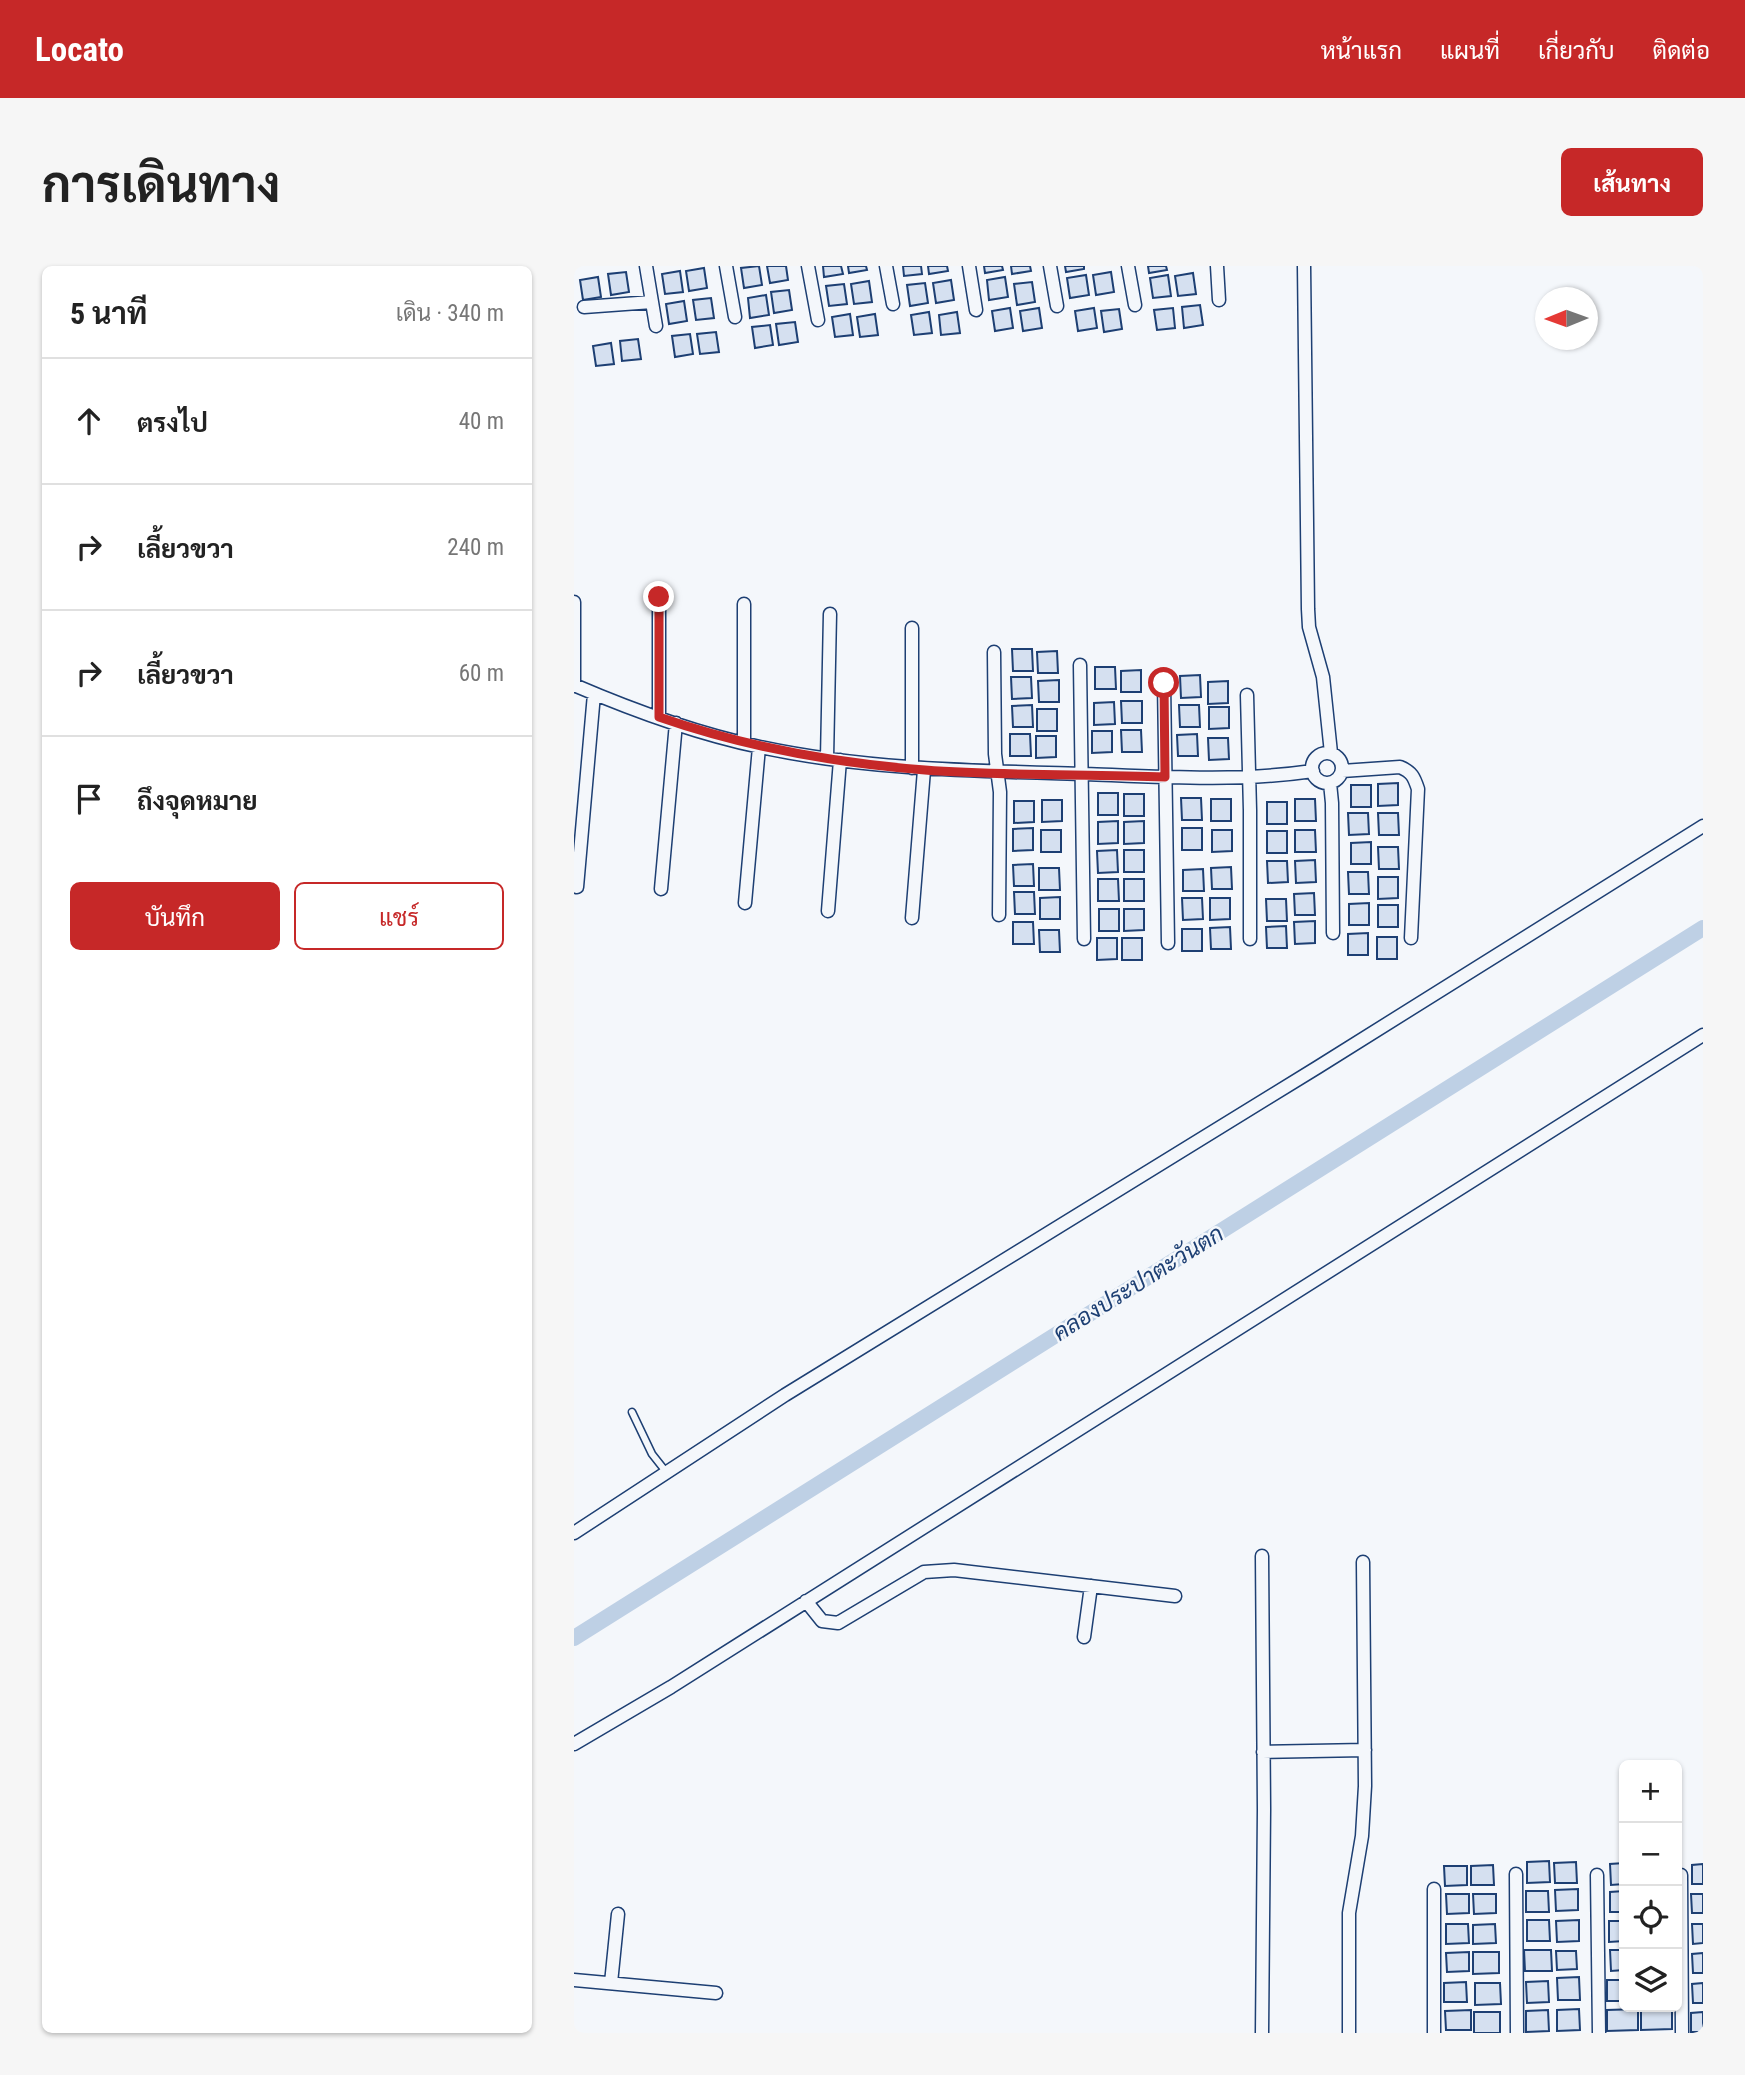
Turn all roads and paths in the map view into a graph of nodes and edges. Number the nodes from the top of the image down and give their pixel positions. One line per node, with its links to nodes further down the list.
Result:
1 (646, 266): 11 (street)
2 (726, 266): 17 (street)
3 (808, 266): 18 (street)
4 (886, 266): 12 (street)
5 (968, 266): 16 (street)
6 (1050, 266): 14 (street)
7 (1128, 266): 13 (street)
8 (1217, 266): 10 (street)
9 (1304, 266): 35 (street)
10 (1219, 300)
11 (652, 302): 15 (street); 19 (street)
12 (893, 303)
13 (1135, 305)
14 (1056, 306)
15 (584, 307)
16 (976, 310)
17 (735, 317)
18 (818, 320)
19 (656, 326)
20 (659, 597): 31 (street)
21 (574, 601): 28 (street)
22 (744, 604): 33 (street)
23 (830, 614): 36 (street)
24 (912, 628): 37 (street)
25 (994, 652): 40 (street)
26 (1080, 665): 41 (street)
27 (1164, 683): 42 (street)
28 (574, 686): 29 (street)
29 (594, 694): 31 (street); 46 (street)
30 (1247, 695): 43 (street)
31 (659, 717): 32 (street)
32 (676, 723): 33 (street); 47 (street)
33 (744, 743): 34 (street)
34 (759, 747): 36 (street); 48 (street)
35 (1331, 753): 38 (street); 39 (street)
36 (834, 759): 37 (street); 49 (street)
37 (918, 769): 40 (street); 51 (street)
38 (1313, 771): 43 (street); 44 (street)
39 (1342, 771): 44 (street); 53 (street)
40 (998, 773): 41 (street); 50 (street)
41 (1082, 774): 42 (street); 54 (street)
42 (1165, 777): 43 (street); 56 (street)
43 (1248, 778): 55 (street)
44 (1330, 783): 52 (street)
45 (1703, 826): 59 (street)
46 (578, 887)
47 (661, 889)
48 (746, 903)
49 (828, 911)
50 (999, 915)
51 (912, 918)
52 (1333, 933)
53 (1411, 938)
54 (1084, 939)
55 (1250, 939)
56 (1168, 943)
57 (1703, 1035): 65 (street)
58 (632, 1412): 59 (lane)
59 (667, 1472): 60 (street)
60 (574, 1534)
61 (1262, 1556): 69 (street)
62 (1363, 1562): 68 (street)
63 (1091, 1586): 64 (street); 65 (street); 66 (street)
64 (1175, 1596)
65 (806, 1601): 67 (street)
66 (1084, 1637)
67 (574, 1744)
68 (1366, 1750): 69 (street); 79 (street)
69 (1263, 1752): 78 (street)
70 (1516, 1874): 81 (street)
71 (1597, 1875): 82 (street)
72 (1681, 1886): 83 (street)
73 (1434, 1889): 80 (street)
74 (618, 1914): 76 (street)
75 (574, 1980): 76 (street)
76 (611, 1983): 77 (street)
77 (716, 1993)
78 (1262, 2033)
79 (1349, 2033)
80 (1434, 2033)
81 (1517, 2033)
82 (1599, 2033)
83 (1682, 2033)

